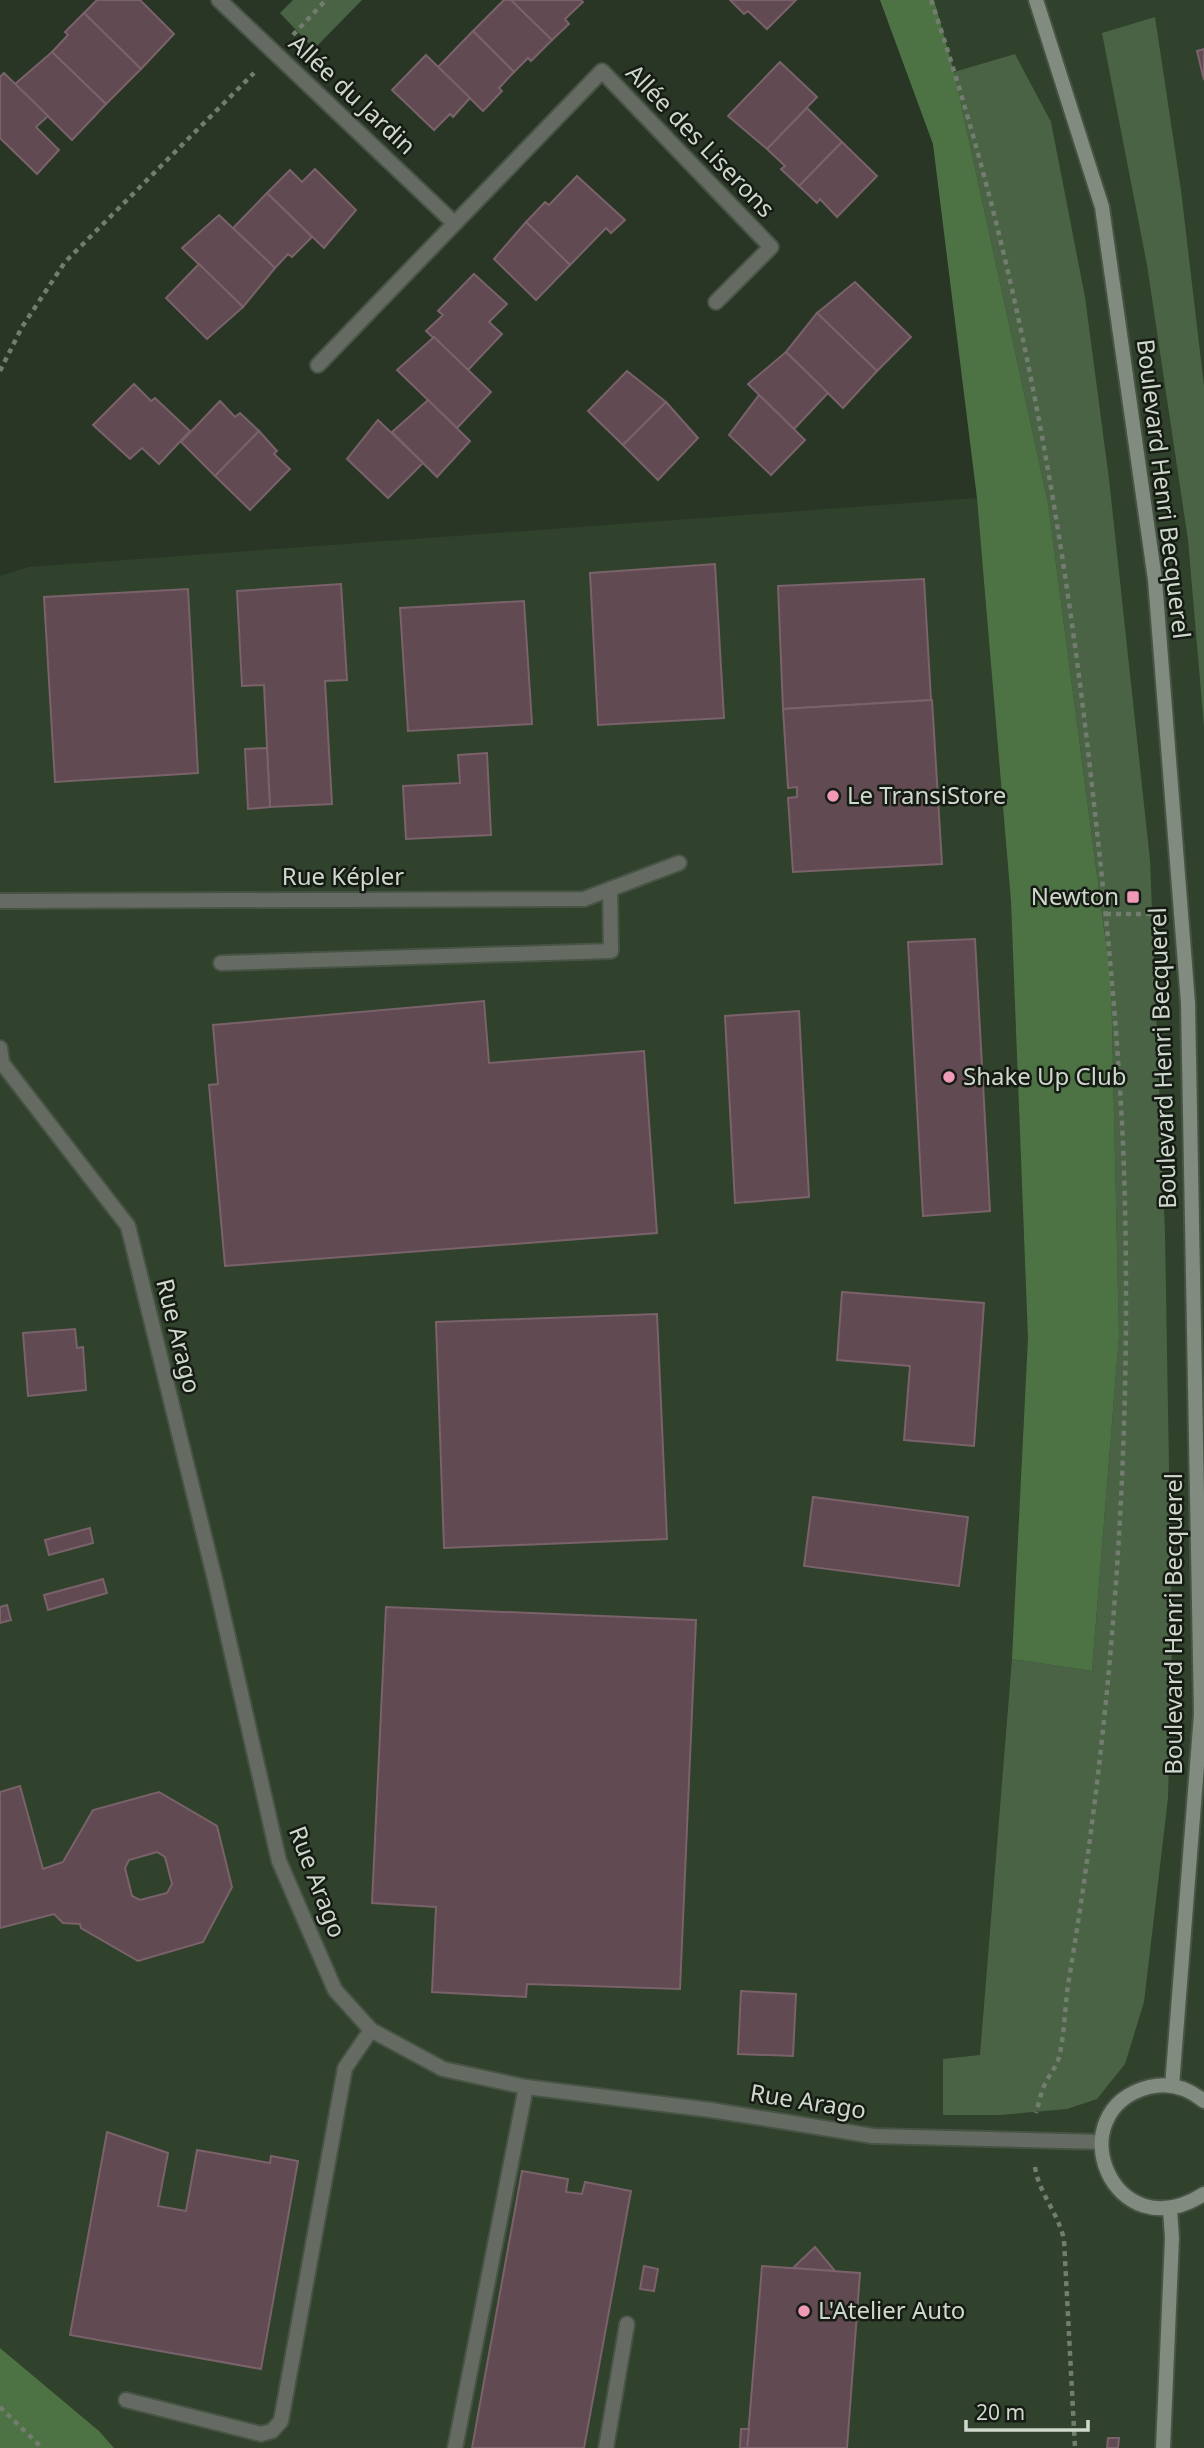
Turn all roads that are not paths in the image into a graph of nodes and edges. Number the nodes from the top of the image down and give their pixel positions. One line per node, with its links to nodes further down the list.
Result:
1 (219, 0): 3 (street, Allée du Jardin)
2 (1036, 0): 12 (main road, Boulevard Henri Becquerel)
3 (453, 222): 4 (street, Allée des Liserons); 5 (street)
4 (716, 302)
5 (318, 365)
6 (680, 863): 7 (street, Rue Képler)
7 (610, 889): 8 (street, Rue Képler); 9 (street)
8 (0, 901)
9 (221, 963)
10 (0, 1048): 11 (street, Rue Arago)
11 (370, 2030): 13 (street, Rue Arago); 19 (street)
12 (1172, 2086): 14 (main road); 15 (main road)
13 (526, 2087): 15 (street, Rue Arago); 20 (street)
14 (1204, 2101)
15 (1101, 2142): 17 (main road)
16 (1204, 2194): 17 (main road)
17 (1170, 2209): 22 (main road)
18 (627, 2325): 21 (street)
19 (126, 2400)
20 (455, 2448)
21 (606, 2448)
22 (1163, 2448)

